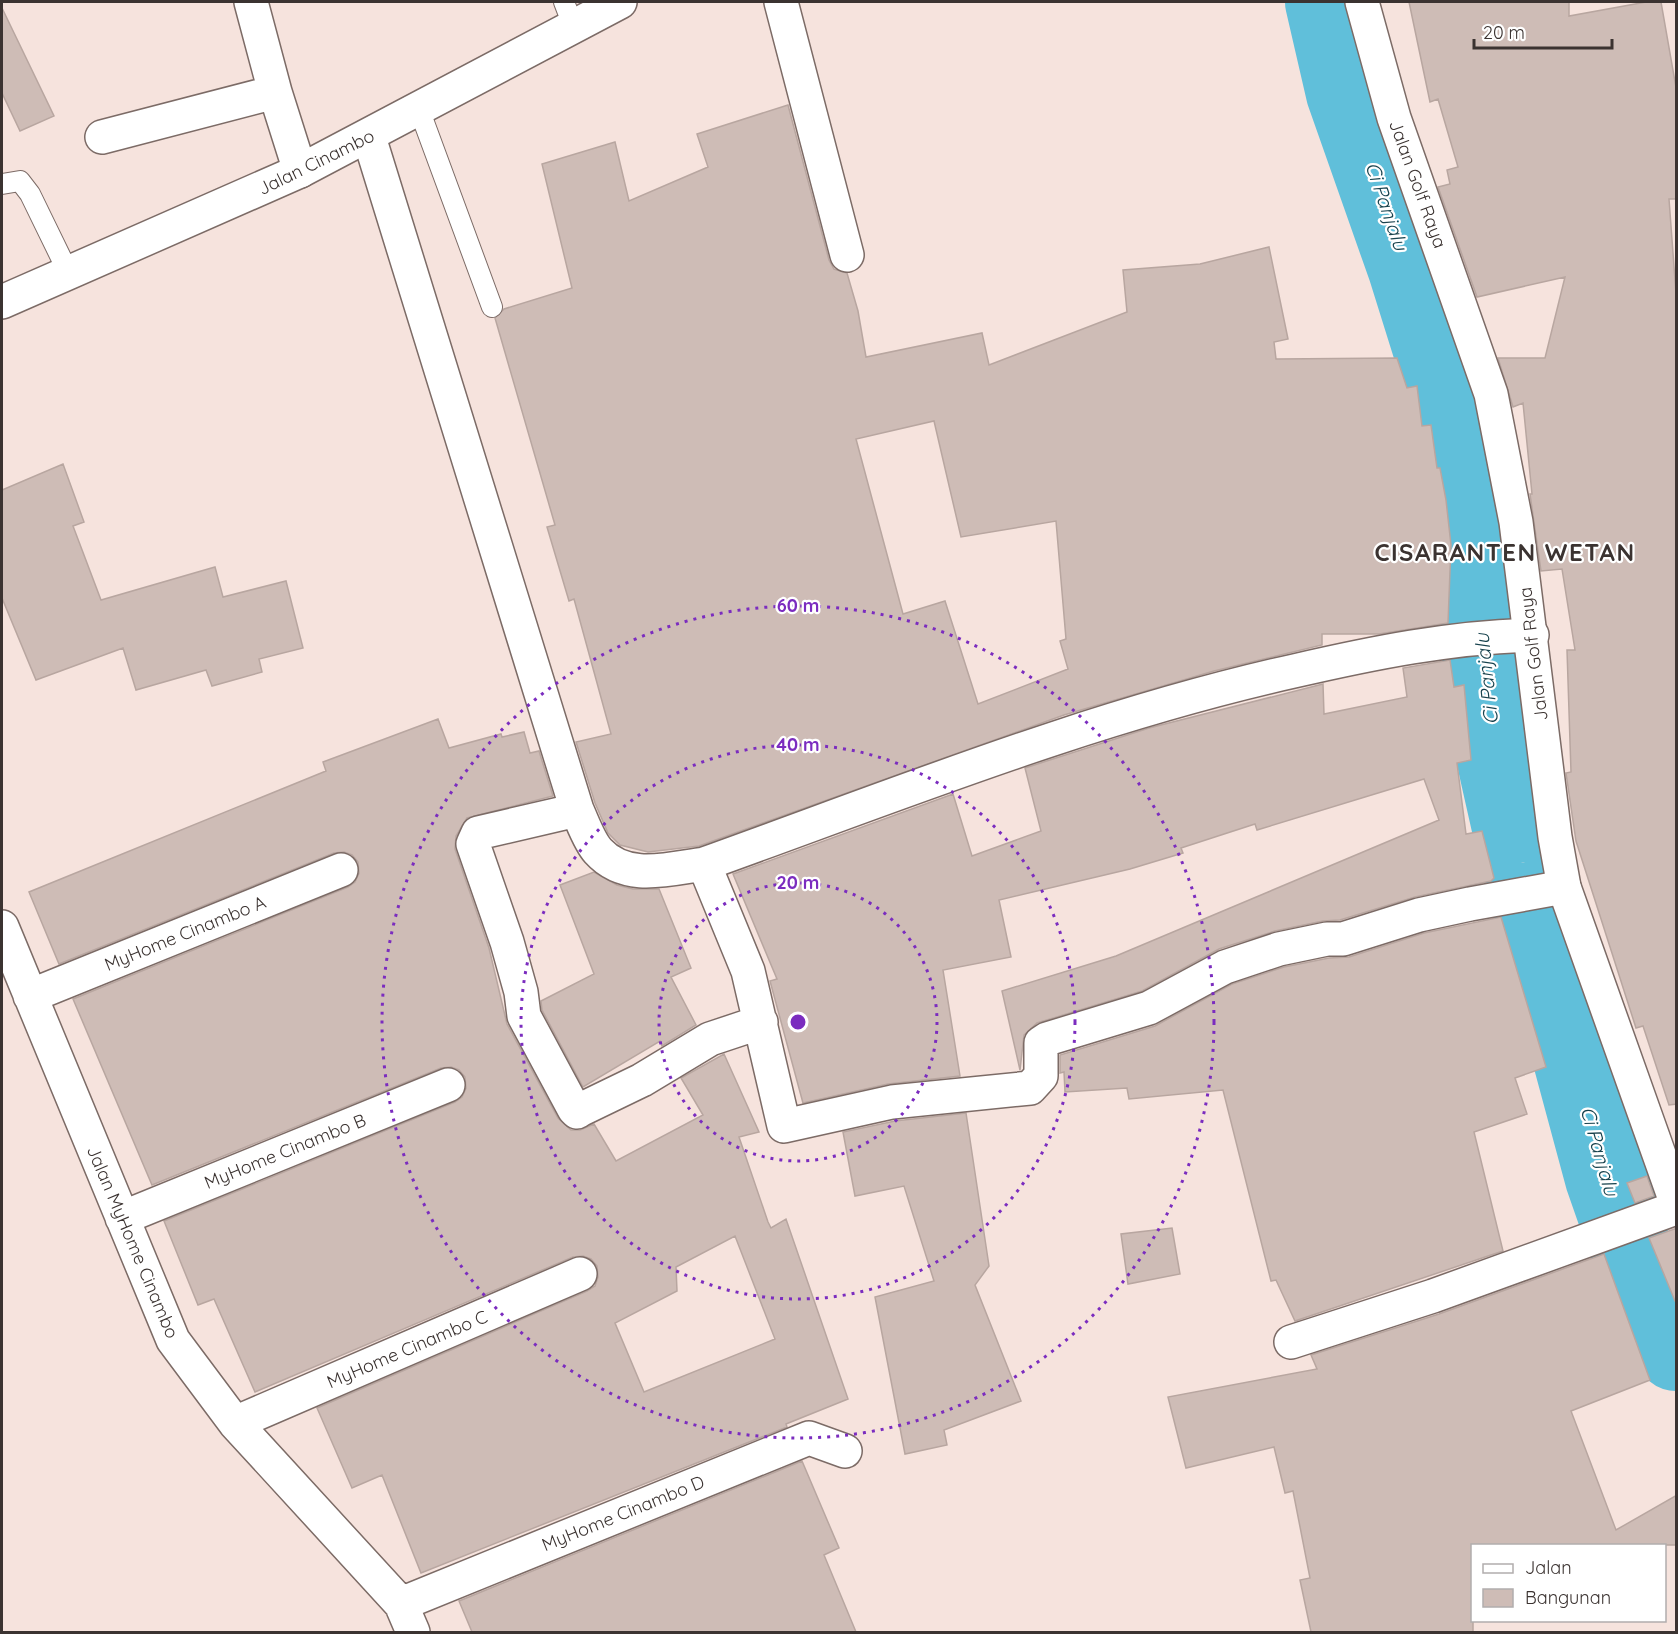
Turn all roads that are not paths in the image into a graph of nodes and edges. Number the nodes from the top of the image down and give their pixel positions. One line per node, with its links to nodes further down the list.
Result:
1 (251, 2): 6 (street)
2 (620, 2): 5 (street, Jalan Cinambo)
3 (781, 2): 12 (street)
4 (1362, 2): 16 (street, Jalan Golf Raya)
5 (569, 15): 7 (street, Jalan Cinambo)
6 (275, 92): 8 (street); 10 (street)
7 (419, 109): 9 (street, Jalan Cinambo); 15 (lane)
8 (102, 137)
9 (369, 137): 10 (street, Jalan Cinambo); 17 (street)
10 (300, 171): 13 (street, Jalan Cinambo)
11 (2, 184): 13 (lane)
12 (847, 255)
13 (68, 273): 14 (street, Jalan Cinambo)
14 (2, 302)
15 (492, 307)
16 (1523, 635): 18 (street); 20 (street, Jalan Golf Raya)
17 (577, 810): 18 (street); 23 (street)
18 (704, 864): 23 (street)
19 (341, 870): 22 (street, MyHome Cinambo A)
20 (1555, 889): 23 (street); 25 (street, Jalan Golf Raya)
21 (2, 927): 22 (street, Jalan MyHome Cinambo)
22 (30, 996): 26 (street, Jalan MyHome Cinambo)
23 (761, 1022)
24 (448, 1085): 26 (street, MyHome Cinambo B)
25 (1670, 1200): 28 (street)
26 (122, 1218): 29 (street, Jalan MyHome Cinambo)
27 (580, 1274): 29 (street, MyHome Cinambo C)
28 (1291, 1342)
29 (235, 1423): 31 (street, Jalan MyHome Cinambo)
30 (845, 1451): 31 (street, MyHome Cinambo D)
31 (407, 1618)

